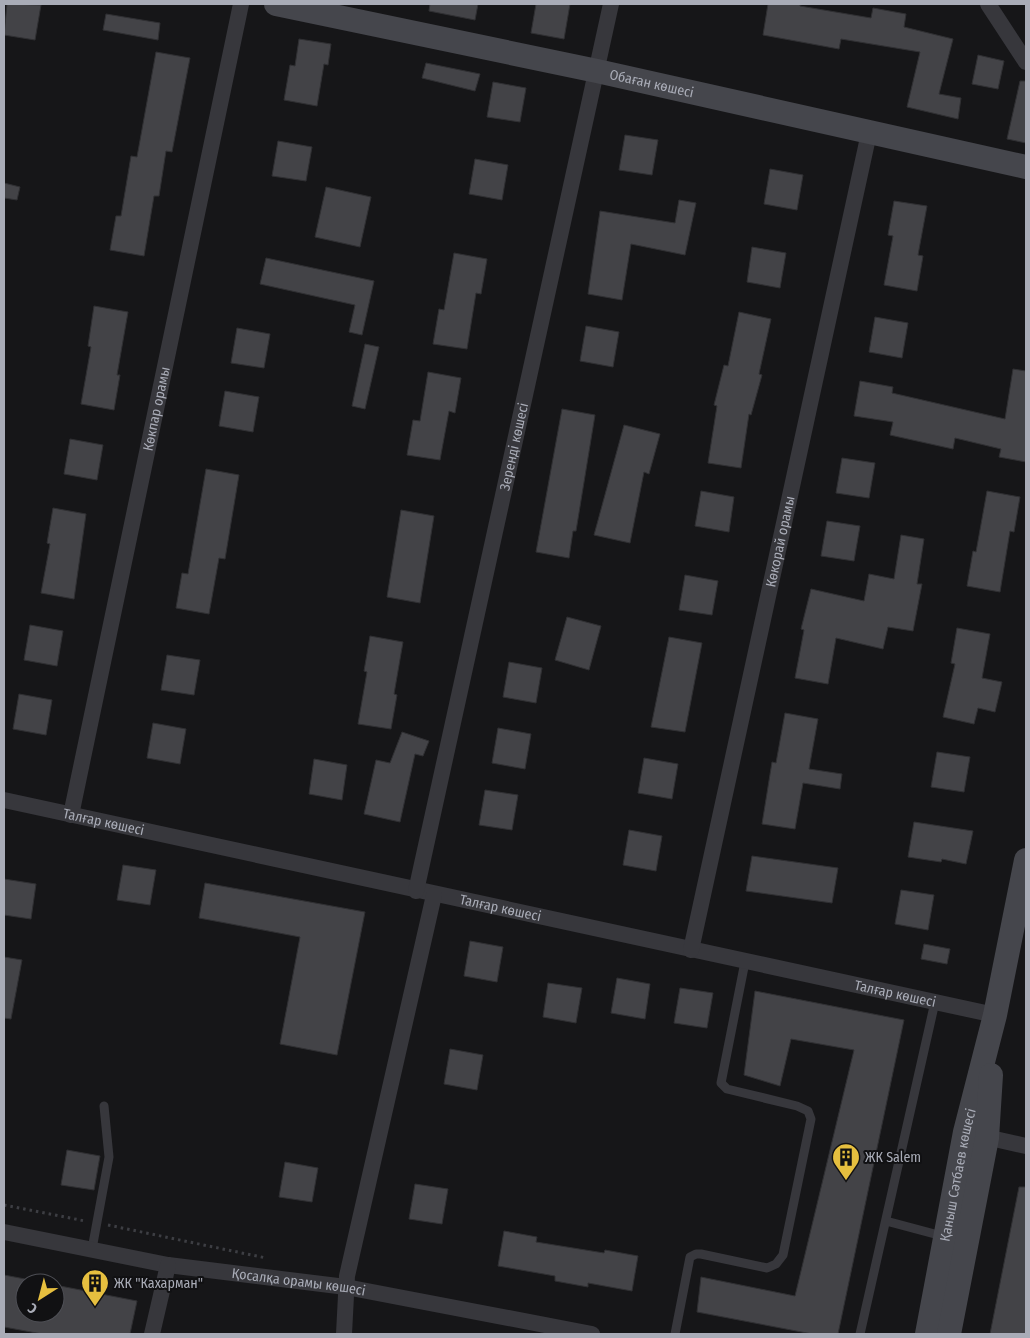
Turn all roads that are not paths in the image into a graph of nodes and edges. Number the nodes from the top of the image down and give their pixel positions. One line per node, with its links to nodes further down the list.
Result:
1 (241, 4): 11 (street, Көкпар орамы)
2 (276, 4): 5 (street, Обаған көшесі)
3 (612, 4): 7 (street, Зеренді көшесі)
4 (988, 4): 6 (street)
5 (335, 10): 7 (street, Обаған көшесі)
6 (1026, 62)
7 (597, 72): 8 (street, Обаған көшесі); 13 (street, Зеренді көшесі)
8 (869, 133): 9 (street, Обаған көшесі); 15 (street, Көкорай орамы)
9 (1026, 167)
10 (4, 800): 11 (street, Талғар көшесі)
11 (71, 815): 13 (street, Талғар көшесі)
12 (1026, 860): 18 (street, Қаныш Сәтбаев көшесі)
13 (416, 891): 14 (street, Талғар көшесі)
14 (434, 895): 15 (street, Талғар көшесі); 27 (street)
15 (691, 950): 16 (street, Талғар көшесі)
16 (745, 962): 17 (street, Талғар көшесі); 31 (lane)
17 (935, 1002): 18 (street, Талғар көшесі); 22 (lane)
18 (995, 1015): 20 (street, Қаныш Сәтбаев көшесі)
19 (104, 1106): 25 (lane)
20 (976, 1135): 21 (street); 24 (street, Қаныш Сәтбаев көшесі); 34 (street, Қаныш Сәтбаев көшесі)
21 (1026, 1146)
22 (886, 1221): 24 (lane); 32 (lane)
23 (4, 1232): 25 (street, Қосалқа орамы көшесі)
24 (946, 1237): 33 (street, Қаныш Сәтбаев көшесі)
25 (92, 1249): 26 (street, Қосалқа орамы көшесі)
26 (168, 1265): 27 (street, Қосалқа орамы көшесі); 28 (street)
27 (346, 1287): 29 (street); 30 (street, Қосалқа орамы көшесі)
28 (152, 1334)
29 (344, 1334)
30 (592, 1334)
31 (675, 1334)
32 (860, 1334)
33 (927, 1334)
34 (949, 1334)

